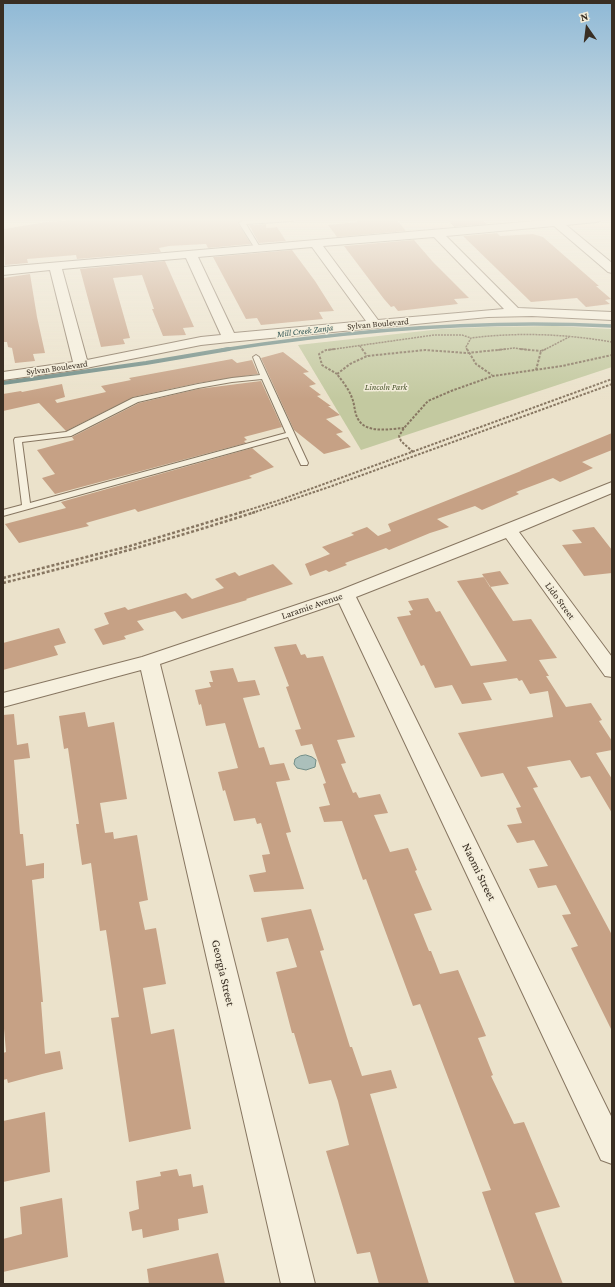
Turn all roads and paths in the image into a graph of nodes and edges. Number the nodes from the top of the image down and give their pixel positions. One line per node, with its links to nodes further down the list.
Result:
1 (58, 279): 18 (street)
2 (202, 279): 9 (street)
3 (341, 279): 7 (street)
4 (482, 279): 5 (street)
5 (514, 312): 6 (street, Sylvan Boulevard); 7 (street, Sylvan Boulevard)
6 (612, 316)
7 (375, 324): 9 (street, Sylvan Boulevard)
8 (570, 337): 10 (path); 11 (path); 13 (path)
9 (229, 338): 18 (street, Sylvan Boulevard)
10 (471, 338): 12 (path); 14 (path)
11 (612, 342)
12 (360, 346): 16 (path); 20 (path)
13 (541, 351): 14 (path); 19 (path)
14 (467, 353): 16 (path); 22 (path)
15 (612, 355): 19 (path)
16 (367, 356): 20 (path)
17 (256, 357): 23 (lane)
18 (80, 365): 21 (street, Sylvan Boulevard)
19 (536, 370): 22 (path)
20 (337, 374): 26 (path)
21 (3, 376)
22 (493, 376): 26 (path)
23 (265, 377): 27 (lane); 31 (lane)
24 (612, 379): 28 (path)
25 (612, 384): 35 (path)
26 (404, 428): 28 (path)
27 (290, 434): 29 (lane); 31 (lane)
28 (414, 452): 34 (path)
29 (304, 463)
30 (612, 487): 33 (street, Laramie Avenue)
31 (26, 507): 32 (lane)
32 (3, 513)
33 (509, 530): 36 (street, Laramie Avenue); 38 (street, Lido Street)
34 (3, 578)
35 (3, 583)
36 (345, 595): 37 (street, Laramie Avenue); 40 (street, Naomi Street)
37 (148, 661): 39 (street, Laramie Avenue); 41 (street, Georgia Street)
38 (612, 671)
39 (3, 700)
40 (612, 1150)
41 (298, 1284)

